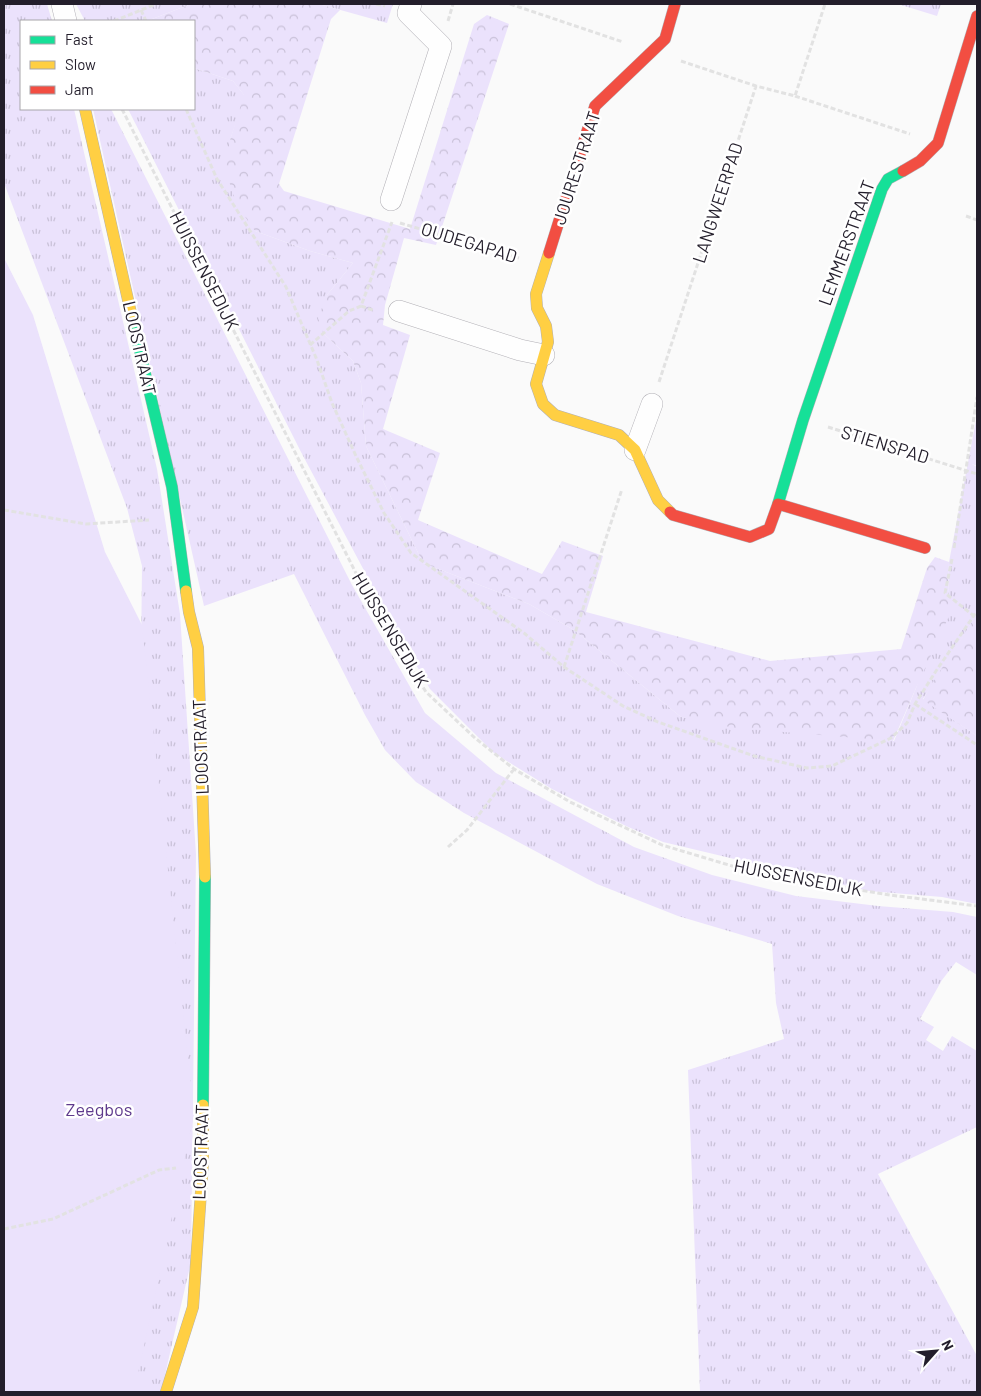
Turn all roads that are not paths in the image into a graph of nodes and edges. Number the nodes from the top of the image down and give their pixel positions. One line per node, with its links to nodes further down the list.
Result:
1 (411, 4): 5 (street)
2 (675, 4): 7 (street, JOURESTRAAT)
3 (977, 16): 10 (street, LEMMERSTRAAT)
4 (85, 110): 12 (street, LOOSTRAAT)
5 (391, 210)
6 (399, 311): 7 (street)
7 (544, 355): 9 (street, JOURESTRAAT)
8 (652, 404): 9 (street)
9 (635, 450): 10 (street, LEMMERSTRAAT)
10 (778, 504): 11 (street)
11 (925, 548)
12 (166, 1392)

